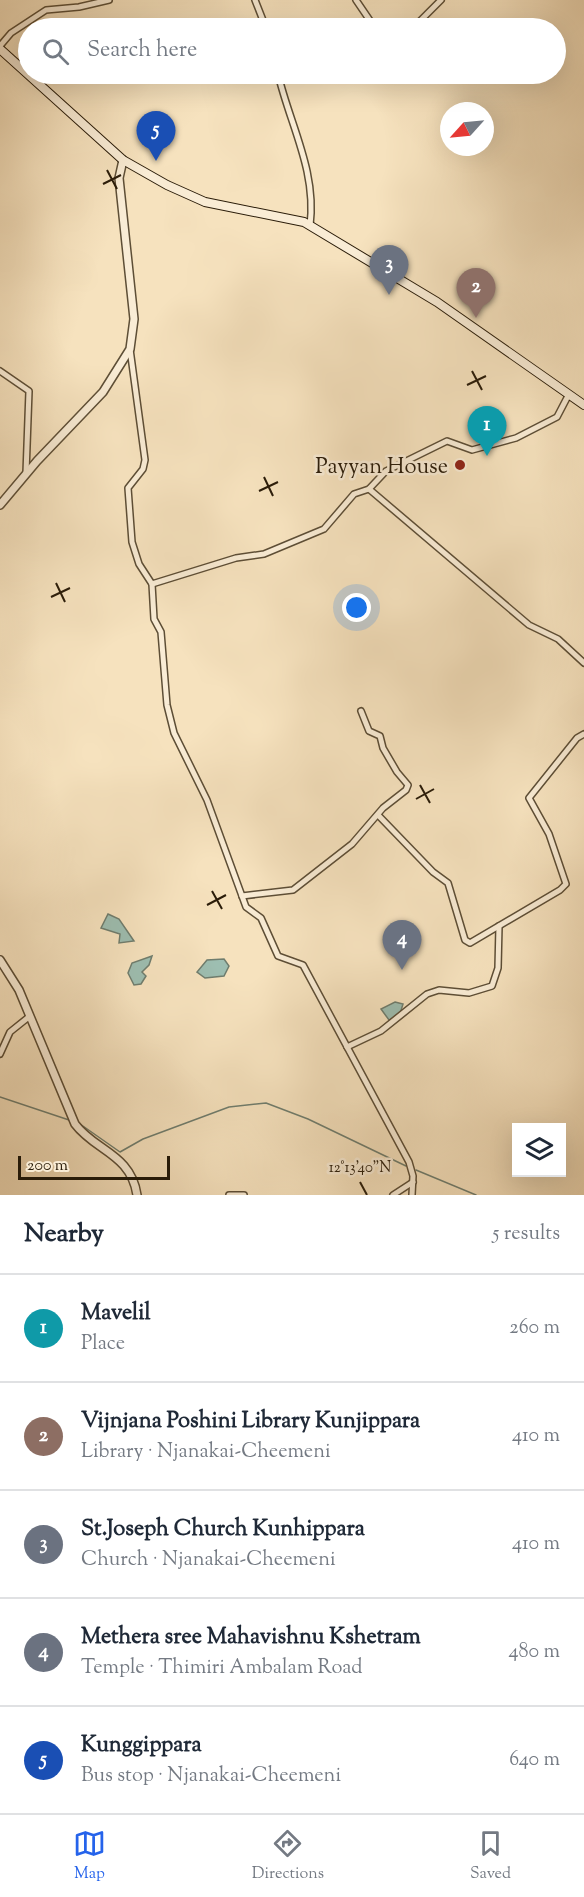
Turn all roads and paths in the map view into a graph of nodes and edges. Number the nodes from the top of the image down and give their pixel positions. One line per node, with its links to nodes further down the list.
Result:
1 (109, 0): 5 (street)
2 (255, 0): 6 (street)
3 (356, 0): 7 (street)
4 (441, 0): 8 (street)
5 (34, 18)
6 (262, 18)
7 (368, 18)
8 (423, 18)
9 (18, 28): 10 (street)
10 (0, 47): 11 (main road)
11 (18, 64)
12 (40, 84): 14 (main road)
13 (280, 84): 15 (street)
14 (123, 160): 15 (main road); 16 (street)
15 (310, 226): 18 (main road)
16 (130, 349): 20 (street); 23 (street)
17 (0, 371): 20 (street)
18 (569, 394): 19 (main road); 21 (street)
19 (584, 405)
20 (26, 473): 22 (street)
21 (369, 489): 23 (street); 24 (street)
22 (0, 505)
23 (152, 584): 28 (street)
24 (584, 663)
25 (361, 711): 27 (street)
26 (584, 734): 29 (street)
27 (378, 815): 28 (street); 29 (street)
28 (242, 896): 32 (street)
29 (499, 926): 32 (street)
30 (0, 960): 31 (street)
31 (30, 1016): 33 (street); 35 (street)
32 (347, 1047): 34 (street)
33 (0, 1054)
34 (413, 1182): 38 (street); 39 (street)
35 (137, 1195)
36 (229, 1195): 37 (street)
37 (244, 1195)
38 (393, 1195)
39 (412, 1195)

